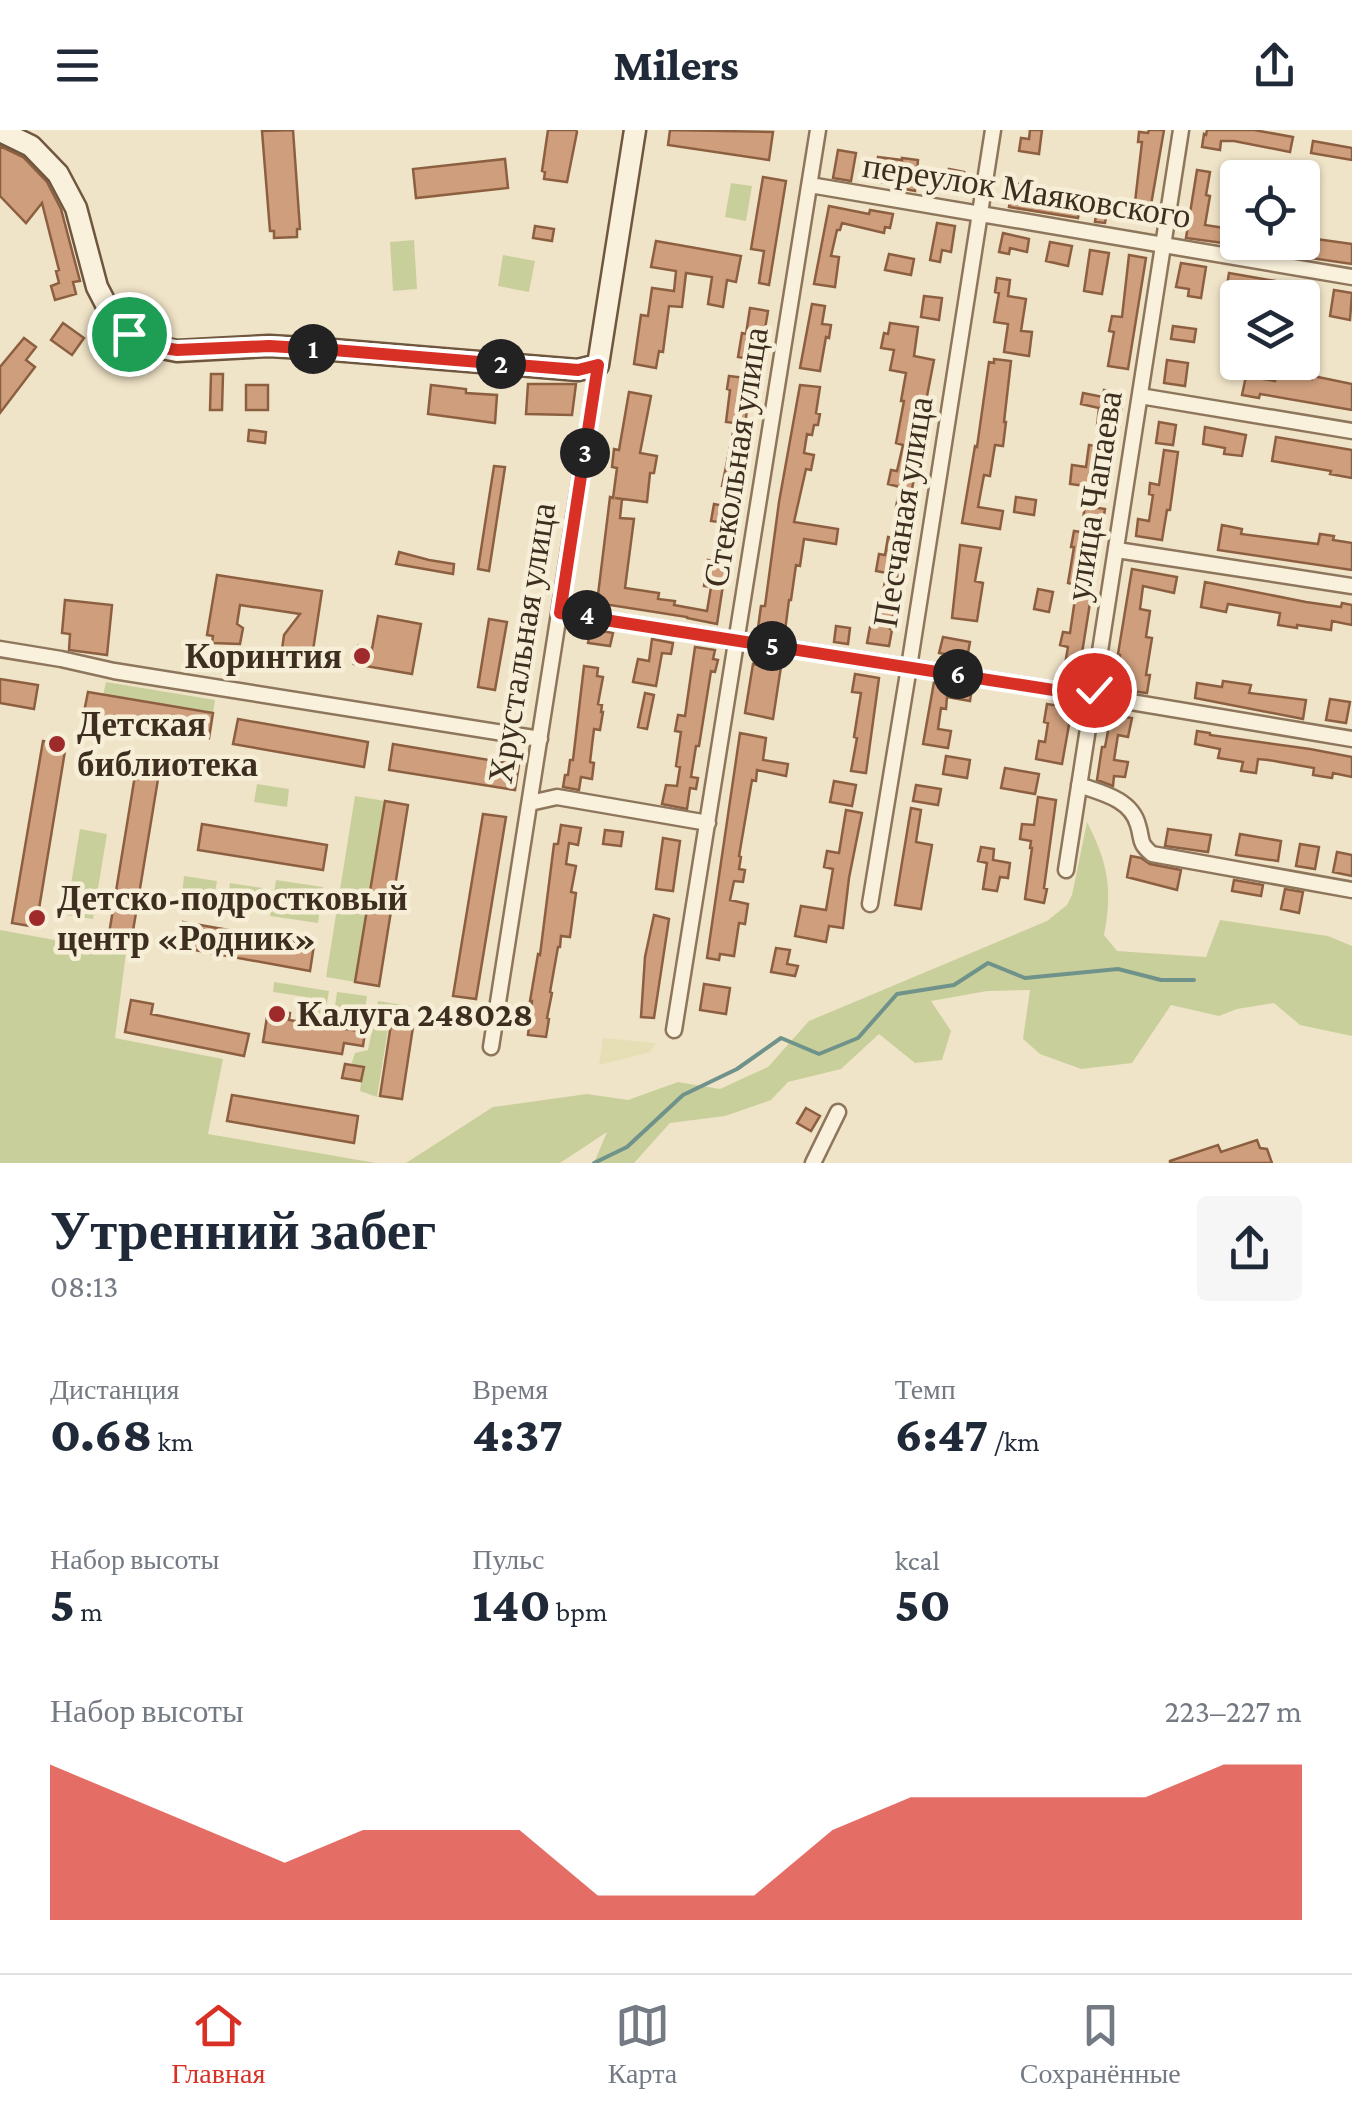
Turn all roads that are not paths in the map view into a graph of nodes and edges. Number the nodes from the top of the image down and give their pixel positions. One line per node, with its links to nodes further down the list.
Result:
1 (635, 130): 10 (main road, Хрустальная улица)
2 (818, 130): 6 (street, Стекольная улица)
3 (993, 130): 7 (street, Песчаная улица)
4 (1181, 130): 8 (street, улица Чапаева)
5 (0, 131): 10 (main road)
6 (810, 185): 7 (street, переулок Маяковского); 16 (street, Стекольная улица)
7 (980, 214): 8 (street, переулок Маяковского); 18 (street, Песчаная улица)
8 (1163, 244): 9 (street, переулок Маяковского); 11 (street, улица Чапаева)
9 (1352, 277)
10 (598, 365): 15 (street, Хрустальная улица)
11 (1140, 396): 12 (street); 13 (street, улица Чапаева)
12 (1352, 431)
13 (1117, 550): 14 (street); 19 (street, улица Чапаева)
14 (1352, 586)
15 (560, 613): 16 (street); 21 (street, Хрустальная улица)
16 (737, 640): 18 (street); 24 (street, Стекольная улица)
17 (0, 649): 21 (street)
18 (909, 667): 19 (street); 27 (street, Песчаная улица)
19 (1093, 696): 20 (street); 22 (street, улица Чапаева)
20 (1352, 738)
21 (540, 740): 23 (street, Хрустальная улица)
22 (1079, 785): 25 (street, улица Чапаева); 26 (street)
23 (530, 803): 24 (street); 29 (street, Хрустальная улица)
24 (708, 823): 28 (street, Стекольная улица)
25 (1066, 870)
26 (1352, 890)
27 (870, 904)
28 (674, 1030)
29 (491, 1047)
30 (838, 1112): 31 (street)
31 (813, 1163)

